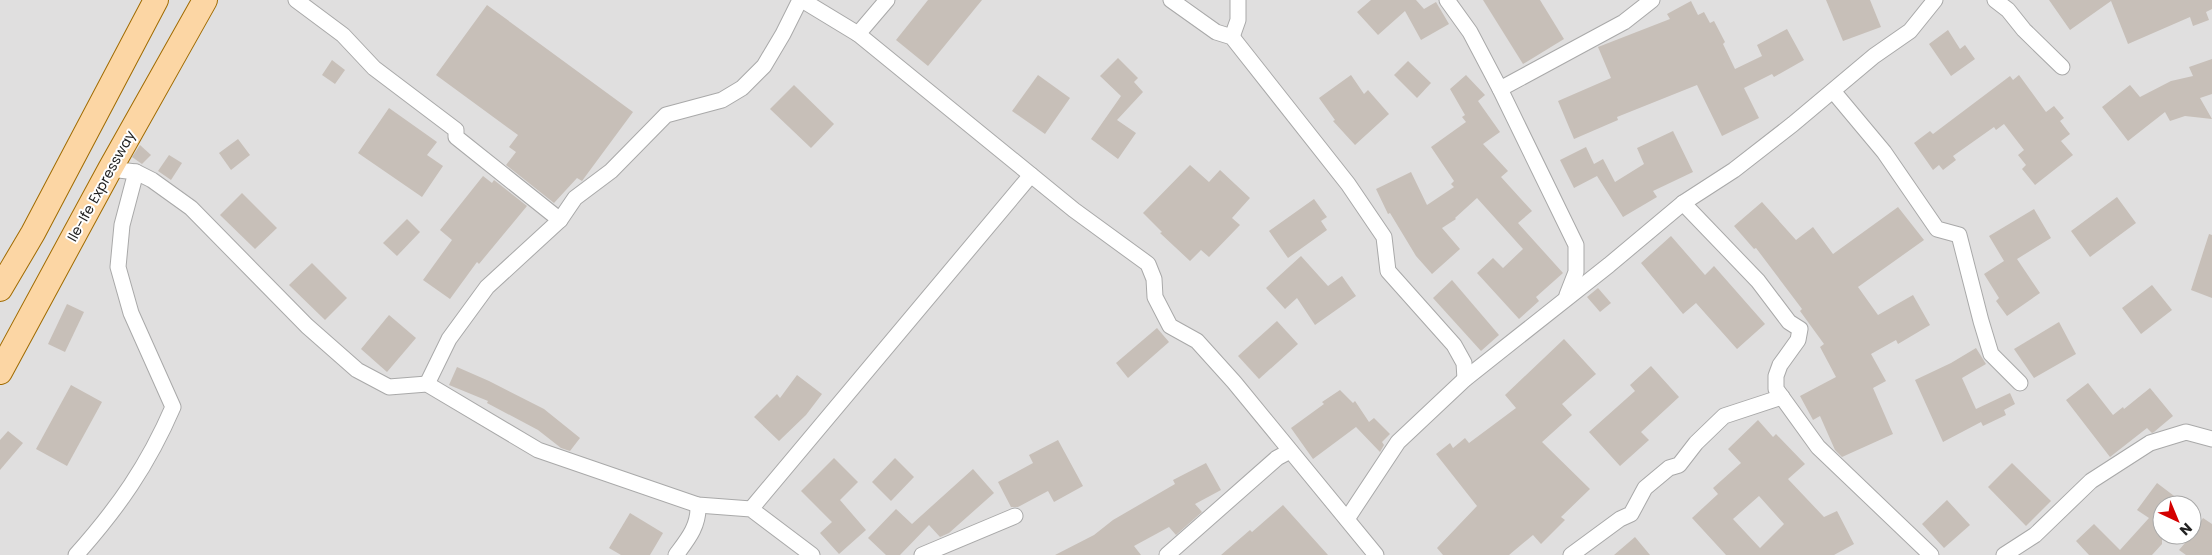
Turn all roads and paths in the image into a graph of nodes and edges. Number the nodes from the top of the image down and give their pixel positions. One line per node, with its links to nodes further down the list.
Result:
1 (156, 0): 22 (main road)
2 (206, 0): 17 (main road, Ile-Ife Expressway)
3 (296, 0): 21 (street)
4 (801, 0): 12 (street); 21 (street)
5 (886, 0): 12 (street)
6 (1171, 0): 13 (street)
7 (1238, 0): 13 (street)
8 (1447, 0): 15 (street)
9 (1652, 0): 15 (street)
10 (1934, 0): 16 (street)
11 (1995, 0): 14 (street)
12 (858, 34): 19 (street)
13 (1232, 37): 25 (street)
14 (2062, 66)
15 (1500, 89): 23 (street)
16 (1833, 91): 20 (street); 26 (street)
17 (110, 169): 18 (street); 24 (main road, Ile-Ife Expressway)
18 (136, 172): 27 (street); 35 (street)
19 (1031, 175): 30 (street); 32 (street)
20 (1683, 203): 23 (street); 28 (street)
21 (560, 220): 27 (street)
22 (0, 289)
23 (1566, 298): 25 (street)
24 (0, 372)
25 (1465, 379): 34 (street)
26 (2020, 383)
27 (427, 384): 31 (street)
28 (1782, 397): 41 (street); 42 (street)
29 (2212, 439): 43 (street)
30 (1290, 451): 34 (street); 39 (street)
31 (698, 505): 32 (street); 36 (street)
32 (750, 509): 37 (street)
33 (1015, 516): 38 (street)
34 (1347, 519): 40 (street)
35 (76, 555)
36 (676, 555)
37 (812, 555)
38 (922, 555)
39 (1167, 555)
40 (1376, 555)
41 (1571, 555)
42 (1931, 555)
43 (2004, 555)

